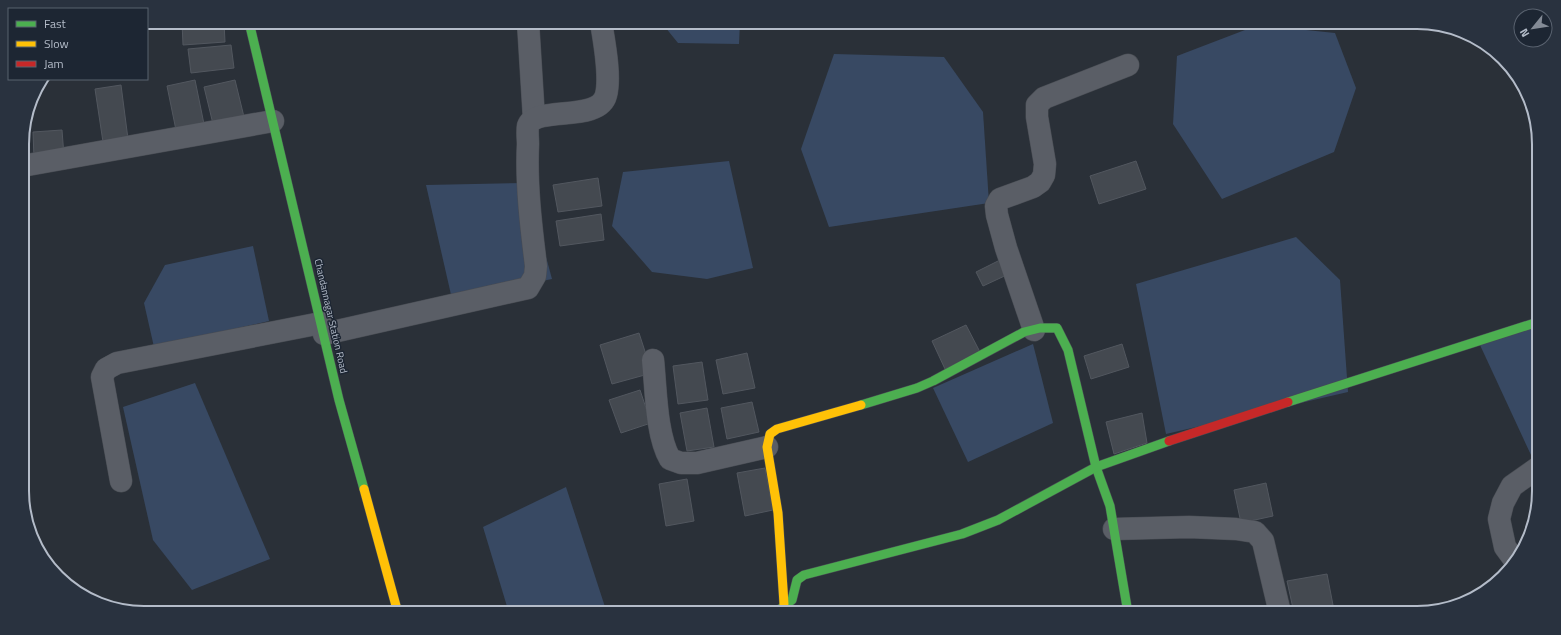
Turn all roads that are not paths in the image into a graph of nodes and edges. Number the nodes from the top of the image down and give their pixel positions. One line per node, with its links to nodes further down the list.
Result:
1 (251, 29): 6 (street, Chandannagar Station Road)
2 (528, 29): 5 (street)
3 (602, 29): 5 (street)
4 (1128, 65): 10 (street)
5 (534, 119): 9 (street)
6 (273, 121): 7 (street); 9 (street, Chandannagar Station Road)
7 (29, 165)
8 (1532, 324): 13 (street)
9 (322, 328): 15 (street); 18 (street, Chandannagar Station Road)
10 (1034, 330): 12 (street); 13 (street)
11 (653, 360): 12 (street)
12 (767, 447): 19 (street)
13 (1096, 467): 16 (street); 19 (street)
14 (1532, 472): 17 (street)
15 (121, 481)
16 (1114, 528): 20 (street); 21 (street)
17 (1512, 556)
18 (396, 606)
19 (785, 606)
20 (1127, 606)
21 (1278, 606)

